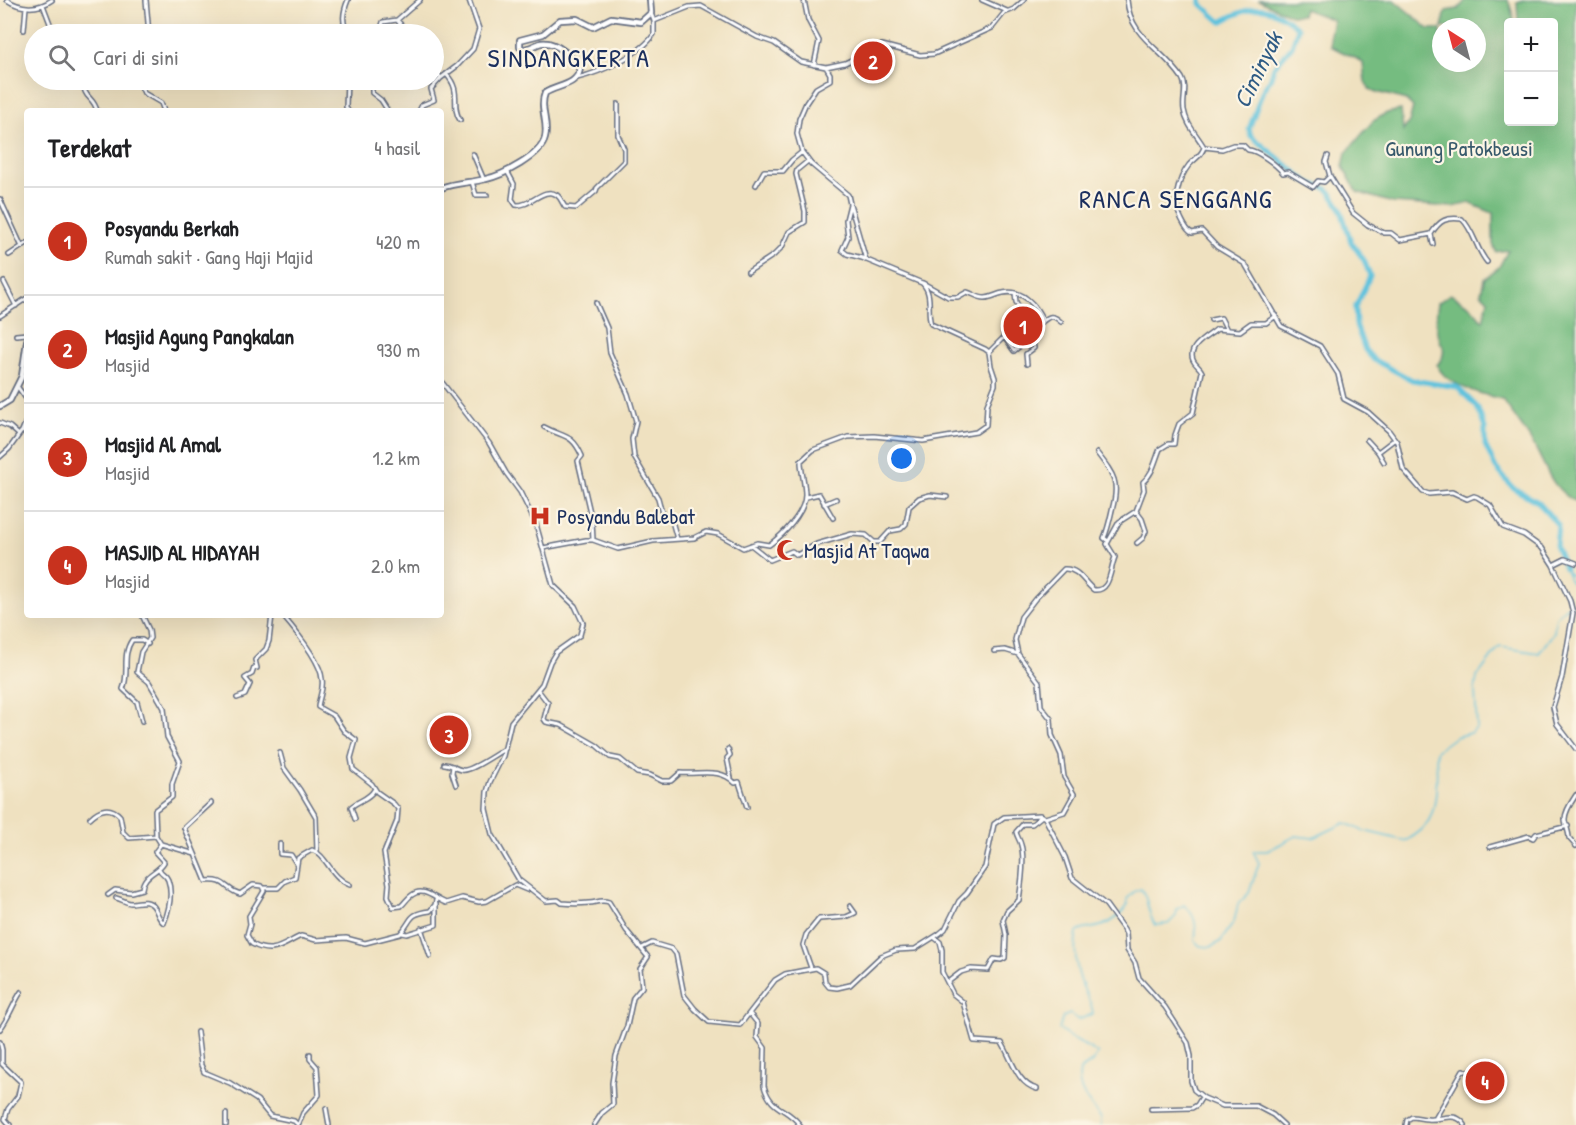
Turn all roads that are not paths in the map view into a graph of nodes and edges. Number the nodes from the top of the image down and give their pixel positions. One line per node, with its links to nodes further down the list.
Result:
1 (7, 0): 13 (street)
2 (51, 0): 12 (street)
3 (146, 0): 20 (street)
4 (348, 0): 21 (street)
5 (420, 0): 16 (street)
6 (469, 0): 26 (street)
7 (650, 0): 15 (main road)
8 (804, 0): 24 (street)
9 (982, 0): 14 (street)
10 (1024, 0): 14 (street)
11 (1127, 0): 40 (street)
12 (43, 5): 13 (street); 19 (street)
13 (26, 7): 18 (street)
14 (1007, 11): 25 (street)
15 (651, 13): 17 (street); 27 (main road)
16 (397, 20): 22 (street); 23 (street)
17 (654, 21): 24 (street); 27 (street)
18 (25, 24)
19 (50, 24)
20 (148, 24)
21 (344, 24)
22 (382, 24)
23 (400, 24)
24 (814, 65): 25 (street)
25 (826, 67): 41 (street)
26 (446, 74): 39 (street)
27 (577, 78): 45 (main road)
28 (85, 90): 34 (street)
29 (143, 90): 35 (street)
30 (347, 90): 36 (street)
31 (372, 90): 37 (street)
32 (431, 90): 38 (street)
33 (618, 104): 45 (street)
34 (96, 108)
35 (163, 108)
36 (346, 108)
37 (386, 108)
38 (420, 108)
39 (460, 120)
40 (1204, 147): 46 (street); 67 (street)
41 (802, 152): 44 (street); 49 (street)
42 (473, 154): 47 (street)
43 (1328, 156): 46 (street)
44 (808, 161): 53 (street); 60 (street)
45 (507, 171): 47 (main road)
46 (1330, 176): 54 (street)
47 (484, 180): 48 (main road)
48 (472, 182): 50 (main road); 51 (street)
49 (756, 185)
50 (444, 187)
51 (487, 195)
52 (0, 199): 56 (street)
53 (850, 204): 58 (street); 58 (street)
54 (1431, 234): 55 (street); 59 (street)
55 (1433, 244)
56 (22, 247): 57 (street)
57 (9, 255)
58 (866, 260): 62 (street)
59 (1487, 262)
60 (748, 272)
61 (4, 282): 66 (street)
62 (921, 283): 63 (street); 79 (street)
63 (1015, 293): 69 (street); 71 (street)
64 (24, 300): 66 (street)
65 (596, 303): 103 (street)
66 (16, 306): 68 (street)
67 (1276, 315): 74 (street); 91 (street)
68 (0, 316)
69 (1027, 320): 71 (street); 75 (street)
70 (1211, 320): 74 (street)
71 (1043, 321): 72 (street)
72 (1061, 322)
73 (1015, 323): 78 (street)
74 (1227, 330): 101 (street)
75 (1025, 332): 78 (street); 80 (street)
76 (24, 334): 77 (street)
77 (16, 335)
78 (1004, 337): 79 (street)
79 (989, 352): 97 (street)
80 (1027, 364)
81 (24, 369): 83 (main road)
82 (444, 385): 109 (street)
83 (17, 386): 84 (street); 85 (main road)
84 (24, 396)
85 (0, 406)
86 (0, 423): 90 (street)
87 (24, 426): 90 (street)
88 (544, 428): 104 (street)
89 (24, 432): 90 (street)
90 (21, 433): 95 (street)
91 (1395, 439): 93 (street); 112 (street)
92 (1367, 440): 93 (street)
93 (1378, 452): 96 (street)
94 (1097, 453): 105 (street)
95 (0, 457)
96 (1384, 462)
97 (806, 497): 100 (street); 108 (street)
98 (947, 497): 110 (street)
99 (836, 498): 100 (street)
100 (824, 504): 102 (street)
101 (1137, 511): 105 (street); 106 (street)
102 (833, 518)
103 (677, 539): 104 (street); 107 (street)
104 (593, 540): 109 (street)
105 (1108, 541): 118 (street)
106 (1137, 543)
107 (751, 545): 108 (street); 110 (street)
108 (766, 545): 110 (street)
109 (543, 549): 119 (street)
110 (761, 554)
111 (1576, 563): 112 (street)
112 (1554, 564): 124 (street)
113 (143, 618): 116 (street)
114 (272, 618): 120 (street)
115 (285, 618): 130 (street)
116 (148, 644): 121 (street); 138 (street)
117 (994, 651): 118 (street)
118 (1018, 654): 134 (street)
119 (538, 690): 122 (street); 128 (street)
120 (237, 698)
121 (142, 721)
122 (505, 749): 127 (street); 149 (street)
123 (728, 749): 128 (street)
124 (1576, 749)
125 (280, 753): 143 (street)
126 (444, 764): 127 (street)
127 (453, 766): 129 (street)
128 (731, 778): 133 (street)
129 (456, 784)
130 (375, 789): 136 (street); 152 (street)
131 (1576, 795): 137 (street)
132 (211, 803): 144 (street)
133 (747, 807)
134 (1043, 817): 156 (street); 160 (street); 169 (street)
135 (90, 818): 138 (street)
136 (355, 819)
137 (1568, 826): 141 (street); 142 (street)
138 (156, 836): 139 (street)
139 (161, 844): 144 (street); 146 (street)
140 (280, 844): 145 (street)
141 (1576, 846)
142 (1490, 847)
143 (317, 852): 145 (street); 147 (street)
144 (195, 854): 148 (street)
145 (297, 864): 148 (street)
146 (159, 869): 150 (street); 151 (street)
147 (350, 885)
148 (263, 888): 155 (street)
149 (534, 893): 152 (street); 157 (street)
150 (108, 895)
151 (116, 898)
152 (436, 902): 154 (street); 155 (street)
153 (850, 906): 159 (street)
154 (421, 928): 155 (street); 158 (street)
155 (402, 933)
156 (935, 938): 159 (street); 160 (street)
157 (642, 948): 162 (street); 178 (street)
158 (430, 956)
159 (811, 968): 162 (street)
160 (948, 982): 167 (street)
161 (21, 992): 163 (street)
162 (750, 1014): 179 (street)
163 (0, 1029)
164 (197, 1032): 176 (street)
165 (0, 1042): 174 (street)
166 (309, 1054): 176 (street)
167 (1037, 1089)
168 (1492, 1094): 173 (street)
169 (1202, 1097): 171 (street); 180 (street)
170 (326, 1108): 177 (street)
171 (1151, 1109)
172 (226, 1114): 175 (street)
173 (1435, 1119): 181 (street); 182 (street)
174 (10, 1125)
175 (226, 1125)
176 (298, 1125)
177 (329, 1125)
178 (594, 1125)
179 (800, 1125)
180 (1284, 1125)
181 (1406, 1125)
182 (1465, 1125)

